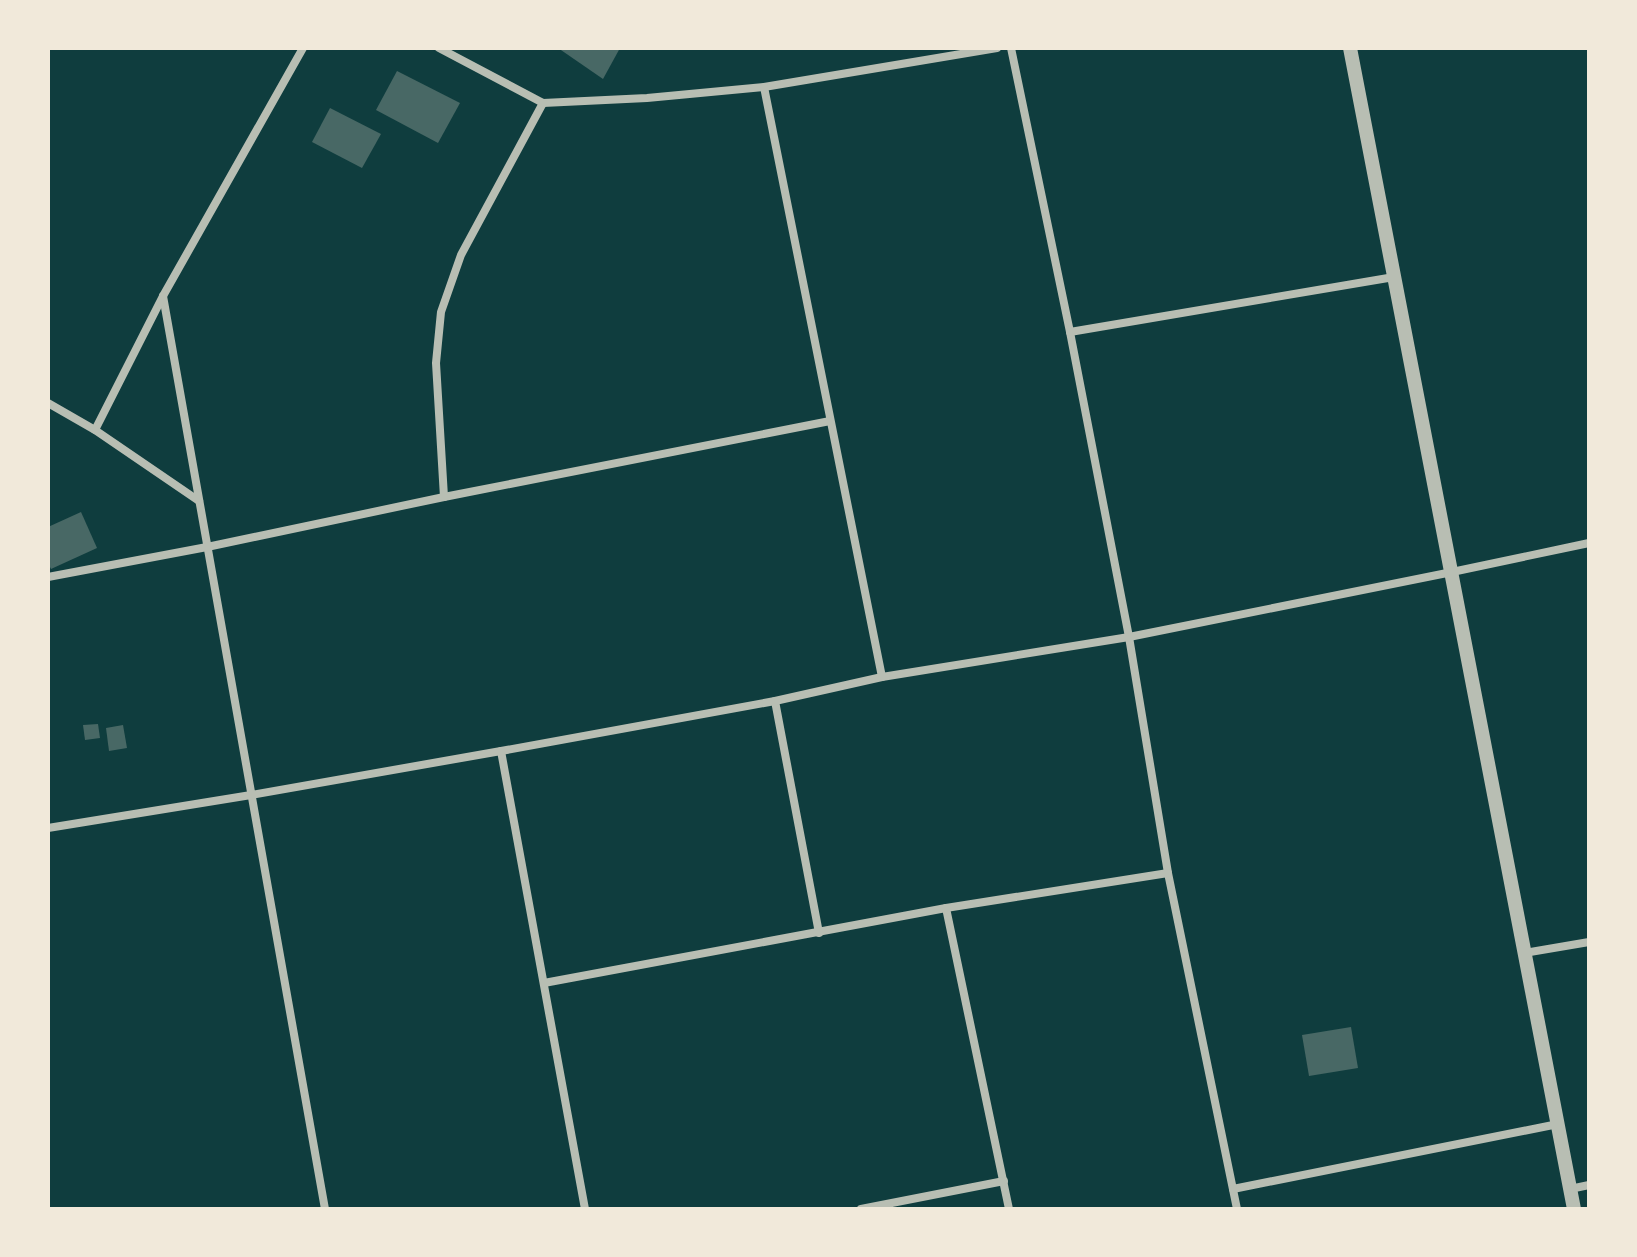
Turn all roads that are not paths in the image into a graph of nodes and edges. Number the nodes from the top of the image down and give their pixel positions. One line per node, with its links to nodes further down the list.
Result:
1 (303, 48): 9 (street)
2 (439, 48): 7 (street)
3 (997, 48): 6 (street)
4 (1011, 48): 10 (street)
5 (1350, 48): 8 (street)
6 (764, 87): 7 (street); 12 (street)
7 (543, 103): 14 (street)
8 (1394, 277): 10 (street); 18 (street)
9 (163, 296): 13 (street); 15 (street)
10 (1070, 332): 20 (street)
11 (48, 403): 13 (street)
12 (830, 421): 14 (street); 21 (street)
13 (95, 430): 15 (street)
14 (444, 497): 17 (street)
15 (199, 501): 17 (street)
16 (1589, 543): 18 (street)
17 (207, 547): 19 (street); 24 (street)
18 (1452, 572): 20 (street); 30 (street)
19 (48, 577)
20 (1129, 637): 21 (street); 26 (street)
21 (882, 677): 22 (street)
22 (775, 701): 23 (street); 28 (street)
23 (501, 751): 24 (street); 31 (street)
24 (251, 795): 25 (street); 37 (street)
25 (48, 828)
26 (1168, 873): 27 (street); 35 (street)
27 (946, 908): 28 (street); 33 (street)
28 (819, 933): 31 (street)
29 (1589, 942): 30 (street)
30 (1524, 953): 32 (street)
31 (544, 983): 38 (street)
32 (1558, 1124): 35 (street); 36 (street)
33 (1004, 1181): 39 (street); 40 (street)
34 (1589, 1185): 36 (street)
35 (1233, 1189): 41 (street)
36 (1570, 1189): 42 (street)
37 (325, 1209)
38 (585, 1209)
39 (861, 1209)
40 (1009, 1209)
41 (1237, 1209)
42 (1574, 1209)

